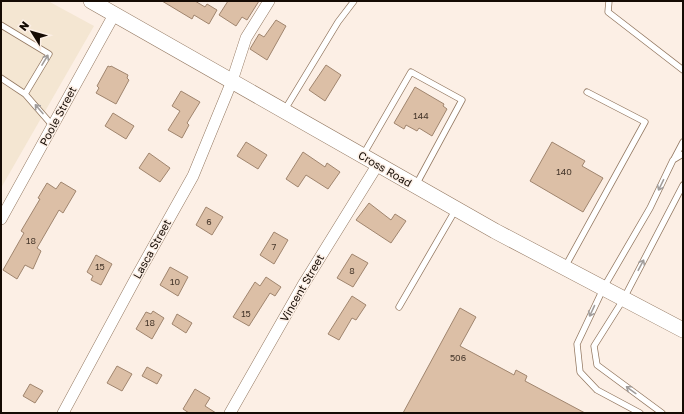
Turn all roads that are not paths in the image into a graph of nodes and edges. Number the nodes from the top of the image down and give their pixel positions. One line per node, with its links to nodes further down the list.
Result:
1 (91, 1): 5 (street, Cross Road)
2 (269, 1): 9 (street, Lasca Street)
3 (354, 1): 12 (lane)
4 (609, 1): 7 (lane)
5 (115, 13): 9 (street, Cross Road); 13 (street, Poole Street)
6 (1, 25): 11 (lane, one-way to 6)
7 (683, 70)
8 (1, 78): 11 (lane)
9 (232, 81): 12 (street, Cross Road); 28 (street, Lasca Street)
10 (587, 92): 23 (lane)
11 (25, 94): 13 (lane, one-way to 11)
12 (284, 111): 16 (street, Cross Road)
13 (52, 125): 22 (street, Poole Street)
14 (683, 142): 17 (lane)
15 (683, 154): 17 (lane)
16 (362, 155): 18 (street, Cross Road); 20 (lane)
17 (673, 160): 24 (lane, one-way to 24)
18 (378, 164): 20 (street, Cross Road); 29 (street, Vincent Street)
19 (683, 185): 25 (lane, one-way to 19)
20 (415, 186): 21 (street, Cross Road)
21 (457, 209): 23 (street, Cross Road); 26 (lane)
22 (1, 218)
23 (565, 267): 24 (street, Cross Road)
24 (604, 287): 25 (street, Cross Road); 30 (lane, one-way to 30)
25 (623, 300): 27 (street, Cross Road); 31 (lane, one-way to 25)
26 (399, 307)
27 (683, 330)
28 (63, 413)
29 (230, 413)
30 (640, 413)
31 (662, 413)

